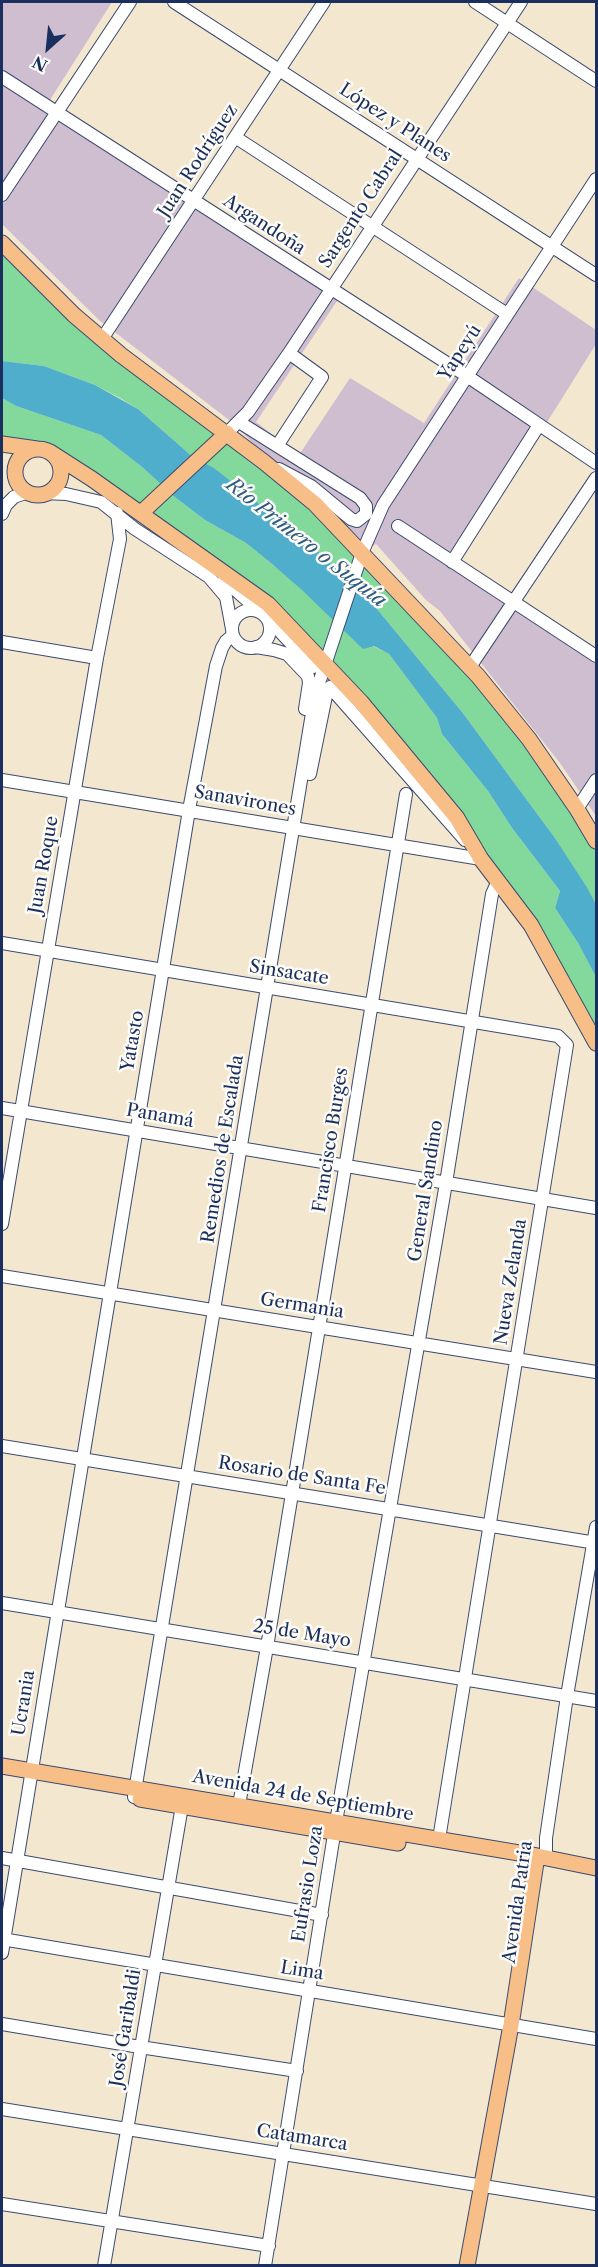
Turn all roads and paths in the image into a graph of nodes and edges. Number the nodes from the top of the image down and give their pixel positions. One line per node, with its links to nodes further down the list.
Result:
1 (130, 2): 10 (street)
2 (174, 2): 7 (street, López y Planes)
3 (324, 2): 7 (street, Juan Rodríguez)
4 (475, 2): 6 (street)
5 (521, 2): 6 (street, Sargento Cabral)
6 (508, 23): 9 (street); 12 (street, Sargento Cabral)
7 (279, 70): 11 (street, Juan Rodríguez); 12 (street, López y Planes)
8 (2, 77): 10 (street, Argandoña)
9 (597, 81)
10 (56, 113): 14 (street); 15 (street, Argandoña)
11 (235, 136): 15 (street, Juan Rodríguez); 16 (street)
12 (417, 158): 16 (street, Sargento Cabral); 18 (street, López y Planes)
13 (597, 178): 18 (street, Yapeyú)
14 (2, 195)
15 (194, 201): 20 (street, Argandoña); 22 (street, Juan Rodríguez)
16 (374, 225): 20 (street, Sargento Cabral); 21 (street)
17 (2, 243): 22 (main road)
18 (552, 246): 19 (street, López y Planes); 21 (street, Yapeyú)
19 (597, 275)
20 (330, 290): 23 (street, Sargento Cabral); 24 (street, Argandoña)
21 (507, 314): 24 (street, Yapeyú)
22 (102, 339): 27 (main road)
23 (289, 353): 25 (street, Sargento Cabral); 29 (street)
24 (467, 376): 26 (street, Argandoña); 41 (street, Yapeyú)
25 (239, 422): 27 (street, Sargento Cabral); 29 (street)
26 (539, 425): 32 (street, Argandoña); 42 (street)
27 (227, 433): 31 (main road); 38 (main road)
28 (2, 444): 30 (main road)
29 (277, 446): 31 (street)
30 (44, 451): 34 (main road); 35 (main road); 38 (main road)
31 (264, 462): 41 (main road)
32 (597, 463)
33 (597, 478): 43 (street)
34 (28, 492): 35 (main road); 36 (street)
35 (44, 494): 37 (street)
36 (2, 512)
37 (117, 513): 46 (street); 50 (street, Juan Roque)
38 (141, 513): 40 (main road)
39 (398, 526): 42 (street)
40 (182, 543): 44 (street); 51 (main road)
41 (363, 553): 51 (street, Yapeyú); 52 (main road)
42 (452, 562): 43 (street)
43 (515, 603): 49 (street); 52 (street)
44 (257, 609): 45 (street); 46 (street)
45 (271, 622): 48 (street); 51 (street)
46 (232, 632): 48 (street); 58 (street, Yatasto)
47 (2, 642): 50 (street)
48 (256, 647): 51 (street)
49 (597, 656)
50 (97, 658): 55 (street, Juan Roque)
51 (318, 666): 59 (street, Remedios de Escalada); 59 (street, Remedios de Escalada); 62 (main road)
52 (471, 667): 57 (main road)
53 (2, 780): 55 (street, Sanavirones)
54 (597, 780): 57 (street)
55 (75, 792): 58 (street, Sanavirones); 65 (street, Juan Roque)
56 (406, 794): 61 (street, Francisco Burges)
57 (577, 809): 60 (main road)
58 (189, 810): 59 (street, Sanavirones); 66 (street, Yatasto)
59 (294, 828): 61 (street, Sanavirones); 62 (street, Remedios de Escalada); 67 (street, Remedios de Escalada)
60 (597, 841)
61 (397, 846): 62 (street, Sanavirones); 68 (street, Francisco Burges)
62 (481, 859): 63 (main road)
63 (498, 880): 69 (street, General Sandino); 70 (main road)
64 (2, 944): 65 (street, Sinsacate)
65 (47, 951): 66 (street, Sinsacate); 73 (street, Juan Roque)
66 (163, 971): 67 (street, Sinsacate); 74 (street, Yatasto)
67 (268, 987): 68 (street, Sinsacate); 75 (street, Remedios de Escalada)
68 (372, 1005): 69 (street, Sinsacate); 76 (street, Francisco Burges)
69 (470, 1021): 71 (street, Sinsacate); 77 (street, General Sandino)
70 (597, 1043)
71 (567, 1045): 78 (street, Nueva Zelanda)
72 (2, 1108): 73 (street, Panamá)
73 (21, 1111): 74 (street, Panamá); 80 (street, Juan Roque)
74 (136, 1130): 75 (street, Panamá); 82 (street, Yatasto)
75 (241, 1148): 76 (street, Panamá); 83 (street, Remedios de Escalada)
76 (345, 1166): 77 (street, Panamá); 84 (street, Francisco Burges)
77 (446, 1183): 78 (street, Panamá); 85 (street, General Sandino)
78 (543, 1199): 79 (street, Panamá); 86 (street, Nueva Zelanda)
79 (597, 1208)
80 (2, 1216)
81 (2, 1276): 82 (street, Germania)
82 (109, 1293): 83 (street, Germania); 89 (street, Yatasto)
83 (215, 1310): 84 (street, Germania); 90 (street, Remedios de Escalada)
84 (319, 1327): 85 (street, Germania); 91 (street, Francisco Burges)
85 (419, 1342): 86 (street, Germania); 92 (street, General Sandino)
86 (518, 1358): 87 (street, Germania); 93 (street, Nueva Zelanda)
87 (597, 1372)
88 (2, 1446): 89 (street, Rosario de Santa Fe)
89 (82, 1459): 90 (street, Rosario de Santa Fe); 97 (street, Ucrania)
90 (188, 1476): 91 (street, Rosario de Santa Fe); 98 (street)
91 (292, 1493): 92 (street, Rosario de Santa Fe); 99 (street, Francisco Burges)
92 (391, 1509): 93 (street, Rosario de Santa Fe); 100 (street, Eufrasio Loza)
93 (491, 1525): 95 (street, Rosario de Santa Fe); 101 (street, Nueva Zelanda)
94 (597, 1527): 95 (street, Avenida Patria)
95 (595, 1543): 102 (street, Avenida Patria)
96 (2, 1603): 97 (street, 25 de Mayo)
97 (57, 1612): 98 (street, 25 de Mayo); 106 (street, Ucrania)
98 (163, 1630): 99 (street, 25 de Mayo); 107 (street)
99 (267, 1647): 100 (street, 25 de Mayo); 109 (street, Francisco Burges)
100 (365, 1663): 101 (street, 25 de Mayo); 110 (street, Eufrasio Loza)
101 (466, 1679): 102 (street, 25 de Mayo); 111 (street, Nueva Zelanda)
102 (567, 1696): 103 (street, 25 de Mayo); 114 (street, Avenida Patria)
103 (597, 1701)
104 (2, 1766): 106 (main road, Avenida 24 de Septiembre)
105 (2, 1776): 106 (main road, Avenida 24 de Septiembre)
106 (30, 1776): 107 (main road, Avenida 24 de Septiembre); 113 (street, Ucrania)
107 (134, 1793): 108 (main road, Avenida 24 de Septiembre)
108 (183, 1801): 109 (main road, Avenida 24 de Septiembre); 110 (main road, Avenida 24 de Septiembre); 116 (street, José Garibaldi)
109 (239, 1805): 110 (main road, Avenida 24 de Septiembre)
110 (335, 1827): 111 (main road, Avenida 24 de Septiembre); 114 (main road, Avenida 24 de Septiembre); 117 (street, Eufrasio Loza)
111 (439, 1839): 114 (main road, Avenida 24 de Septiembre)
112 (2, 1858): 113 (street)
113 (16, 1861): 116 (street); 118 (street, Ucrania)
114 (538, 1861): 115 (main road, Avenida 24 de Septiembre); 123 (main road, Avenida Patria)
115 (597, 1868)
116 (168, 1888): 117 (street); 120 (street, José Garibaldi)
117 (322, 1915): 121 (street, Eufrasio Loza)
118 (3, 1939): 119 (street, Ucrania); 120 (street, Lima)
119 (2, 1953)
120 (154, 1965): 121 (street, Lima); 125 (street, José Garibaldi)
121 (310, 1990): 123 (street, Lima); 126 (street, Eufrasio Loza)
122 (2, 2024): 125 (street)
123 (515, 2026): 124 (street, Lima); 130 (main road, Avenida Patria)
124 (597, 2039)
125 (140, 2047): 126 (street); 128 (street, José Garibaldi)
126 (297, 2071): 129 (street, Eufrasio Loza)
127 (2, 2109): 128 (street, Catamarca)
128 (128, 2129): 129 (street, Catamarca); 133 (street, José Garibaldi)
129 (284, 2154): 130 (street, Catamarca); 134 (street, Eufrasio Loza)
130 (486, 2187): 132 (street, Catamarca); 137 (main road, Avenida Patria); 138 (main road, Avenida Patria)
131 (2, 2204): 133 (street)
132 (597, 2204)
133 (112, 2222): 134 (street); 135 (street, José Garibaldi)
134 (269, 2246): 136 (street, Eufrasio Loza)
135 (105, 2265)
136 (265, 2265)
137 (467, 2265)
138 (477, 2265)

